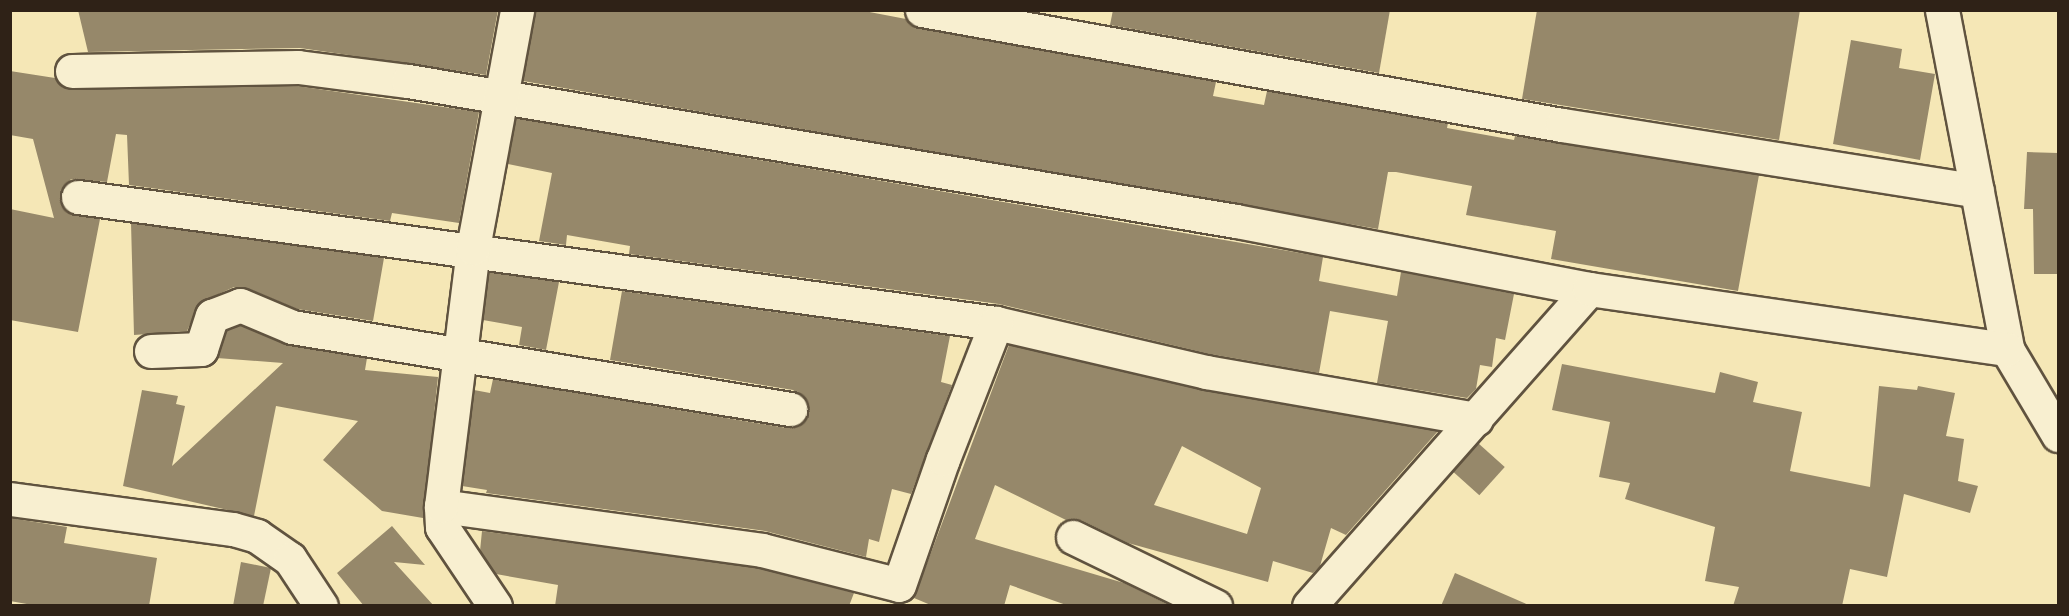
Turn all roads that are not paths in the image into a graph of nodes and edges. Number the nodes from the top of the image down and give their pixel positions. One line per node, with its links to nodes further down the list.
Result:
1 (517, 10): 5 (street)
2 (922, 10): 6 (street)
3 (1942, 10): 6 (street)
4 (72, 72): 5 (street)
5 (499, 97): 8 (street); 9 (street)
6 (1977, 191): 11 (street)
7 (78, 197): 8 (street)
8 (473, 248): 10 (street); 13 (street)
9 (1589, 289): 11 (street); 15 (street)
10 (996, 323): 15 (street); 20 (street)
11 (2007, 350): 16 (street)
12 (151, 351): 13 (street)
13 (457, 352): 14 (street); 18 (street)
14 (790, 409)
15 (1476, 419): 24 (street)
16 (2058, 435)
17 (10, 499): 21 (street)
18 (441, 506): 20 (street); 22 (street)
19 (1073, 537): 23 (street)
20 (895, 595)
21 (321, 606)
22 (495, 606)
23 (1215, 606)
24 (1309, 606)

